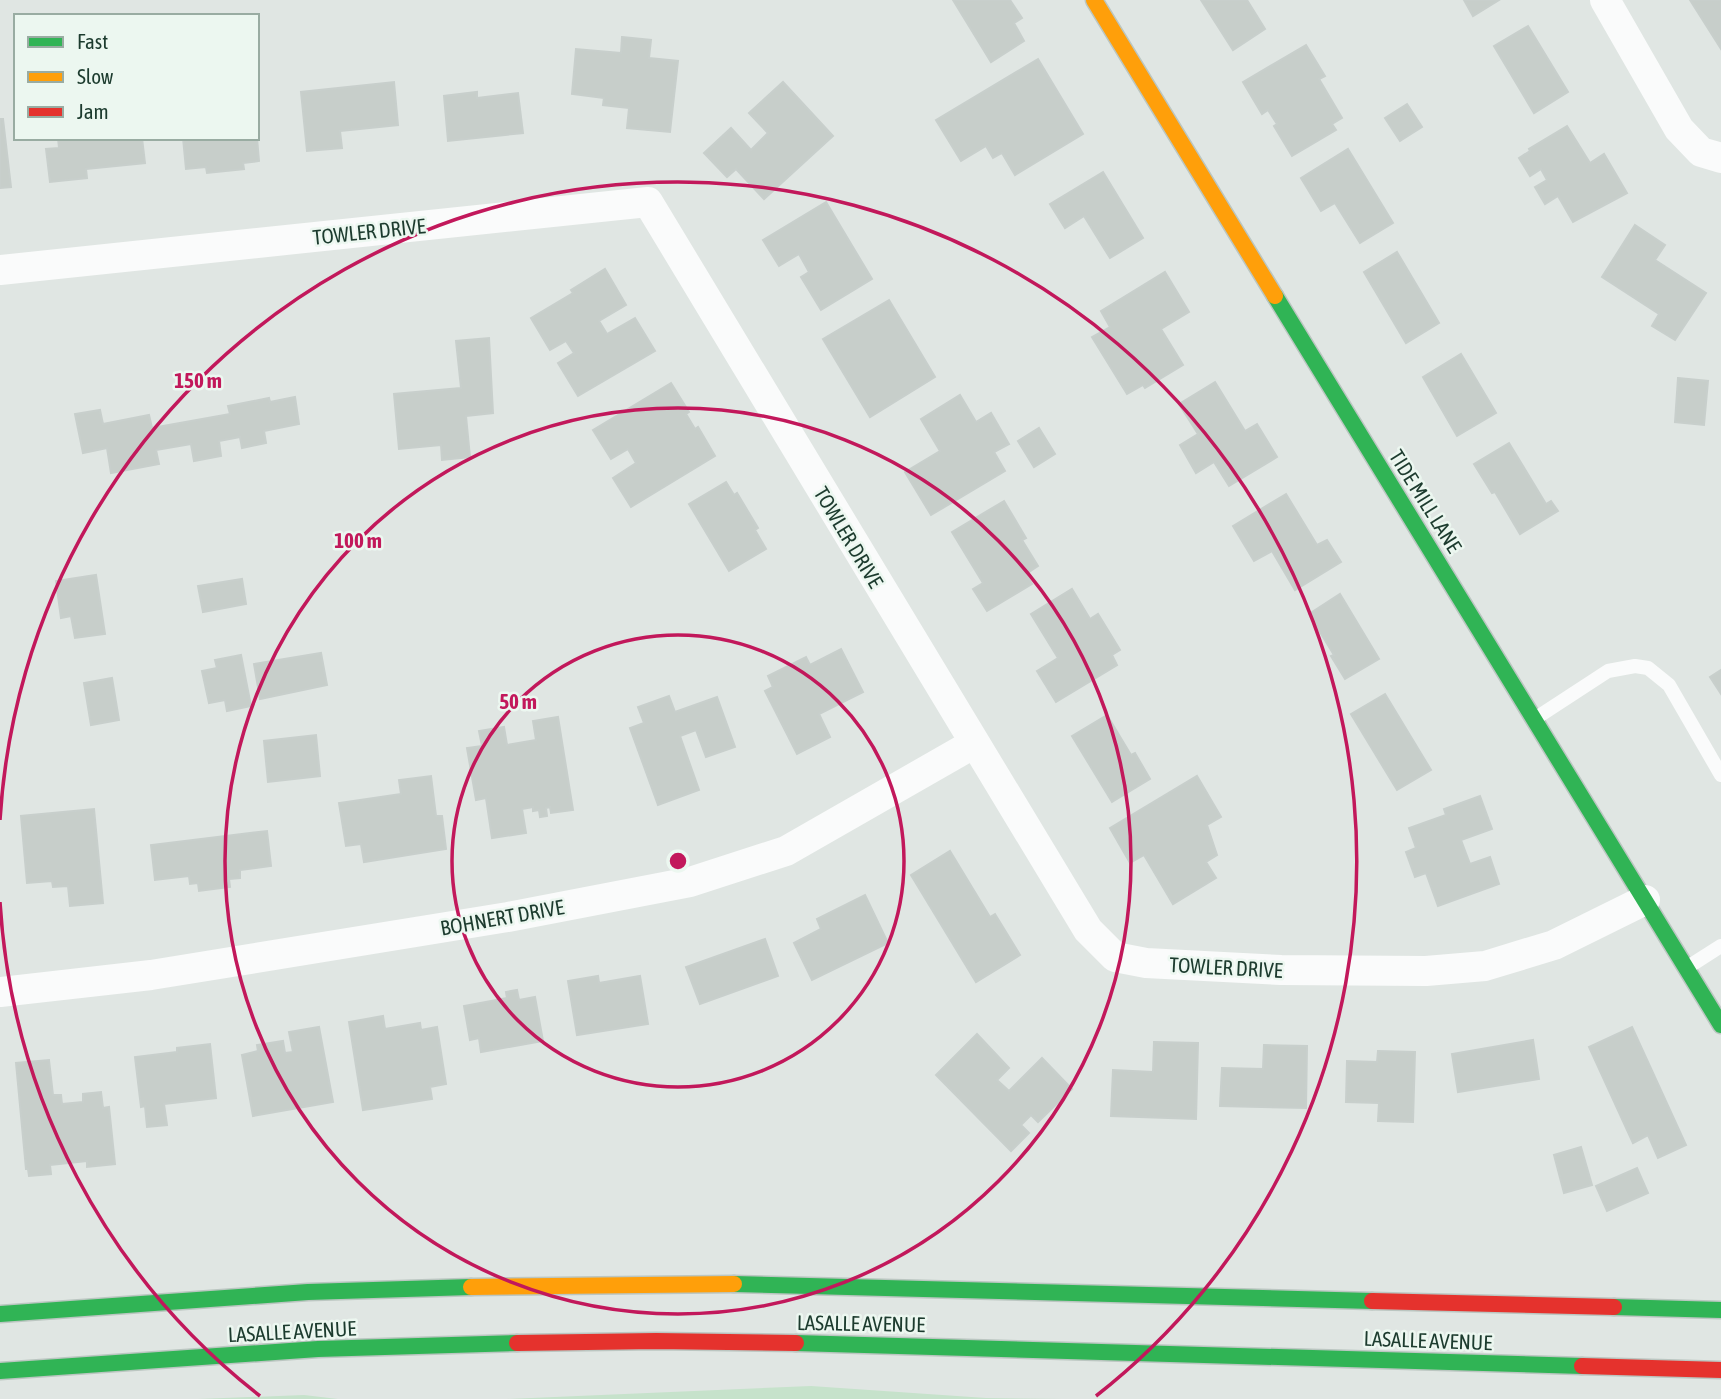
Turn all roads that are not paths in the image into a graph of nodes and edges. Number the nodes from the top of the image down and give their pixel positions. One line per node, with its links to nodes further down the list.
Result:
1 (1094, 0): 5 (main road, TIDE MILL LANE)
2 (1605, 0): 3 (street)
3 (1721, 158)
4 (0, 270): 6 (street, TOWLER DRIVE)
5 (1535, 718): 7 (lane); 8 (main road, TIDE MILL LANE)
6 (973, 744): 8 (street, TOWLER DRIVE); 11 (street, BOHNERT DRIVE)
7 (1721, 775)
8 (1645, 900): 10 (main road, TIDE MILL LANE)
9 (1721, 946): 10 (lane)
10 (1687, 968): 12 (main road, TIDE MILL LANE)
11 (0, 992)
12 (1721, 1025)
13 (1721, 1310): 14 (main road, LASALLE AVENUE)
14 (0, 1314)
15 (1721, 1370): 16 (main road, LASALLE AVENUE)
16 (0, 1371)

